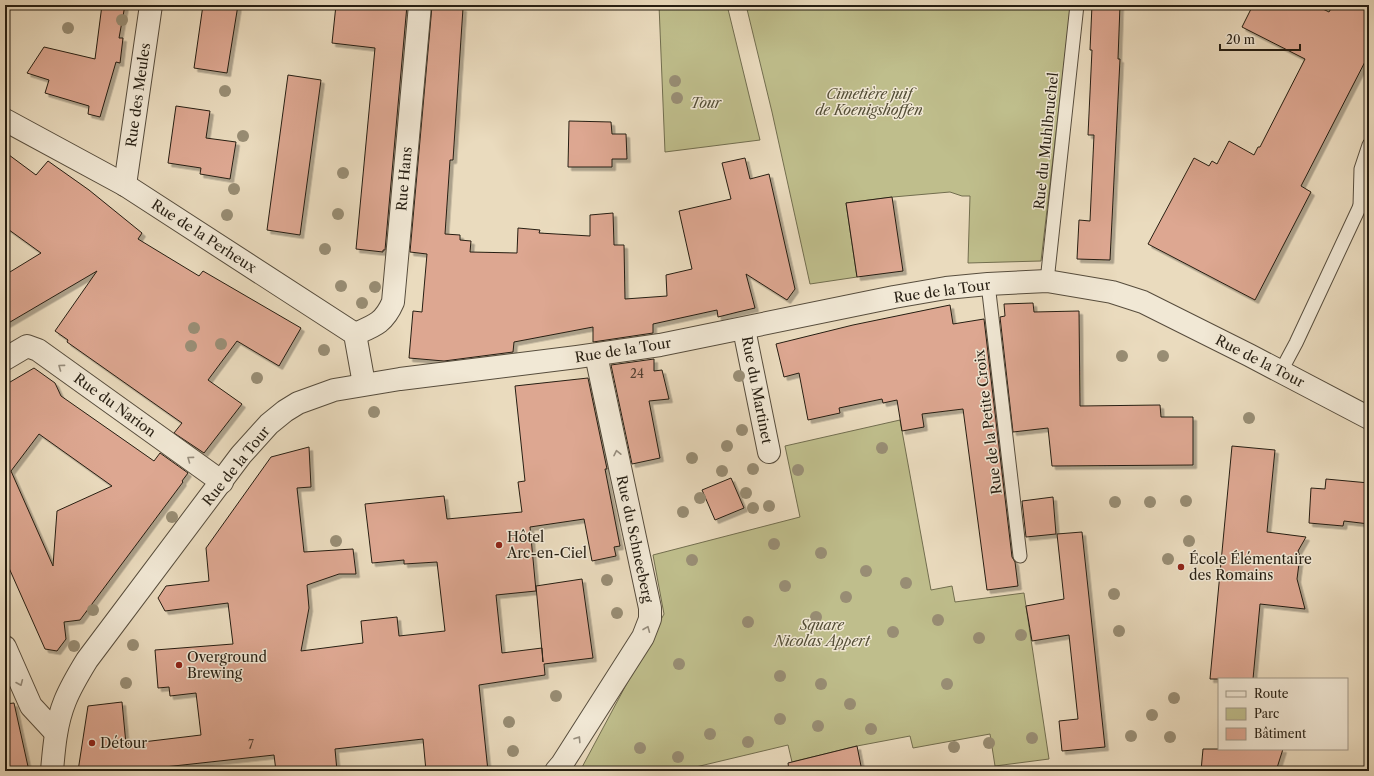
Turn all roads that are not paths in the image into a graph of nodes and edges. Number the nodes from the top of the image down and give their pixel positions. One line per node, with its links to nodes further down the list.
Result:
1 (151, 5): 6 (street, Rue des Meules)
2 (420, 5): 12 (street, Rue Hans)
3 (1077, 5): 9 (lane, Rue du Muhlbruchel)
4 (5, 120): 6 (street, Rue de la Perheux)
5 (1369, 144): 8 (lane)
6 (125, 185): 12 (street, Rue de la Perheux)
7 (1369, 193): 8 (lane)
8 (1360, 206): 15 (lane)
9 (1047, 281): 10 (street, Rue de la Tour); 15 (street, Rue de la Tour)
10 (988, 284): 11 (street, Rue de la Tour); 20 (lane, Rue de la Petite Croix)
11 (744, 329): 13 (street, Rue de la Tour); 18 (street, Rue du Martinet)
12 (355, 334): 16 (street)
13 (596, 355): 16 (street, Rue de la Tour); 24 (street, Rue du Schneeberg, one-way to 13)
14 (5, 360): 19 (street, Rue du Narion, one-way to 14)
15 (1280, 371): 17 (street, Rue de la Tour)
16 (364, 384): 19 (street, Rue de la Tour)
17 (1369, 418)
18 (769, 452)
19 (222, 482): 22 (street, Rue de la Tour)
20 (1020, 556)
21 (5, 647): 22 (street, one-way to 22)
22 (56, 733): 23 (street, Rue de la Tour)
23 (52, 771)
24 (556, 771)

